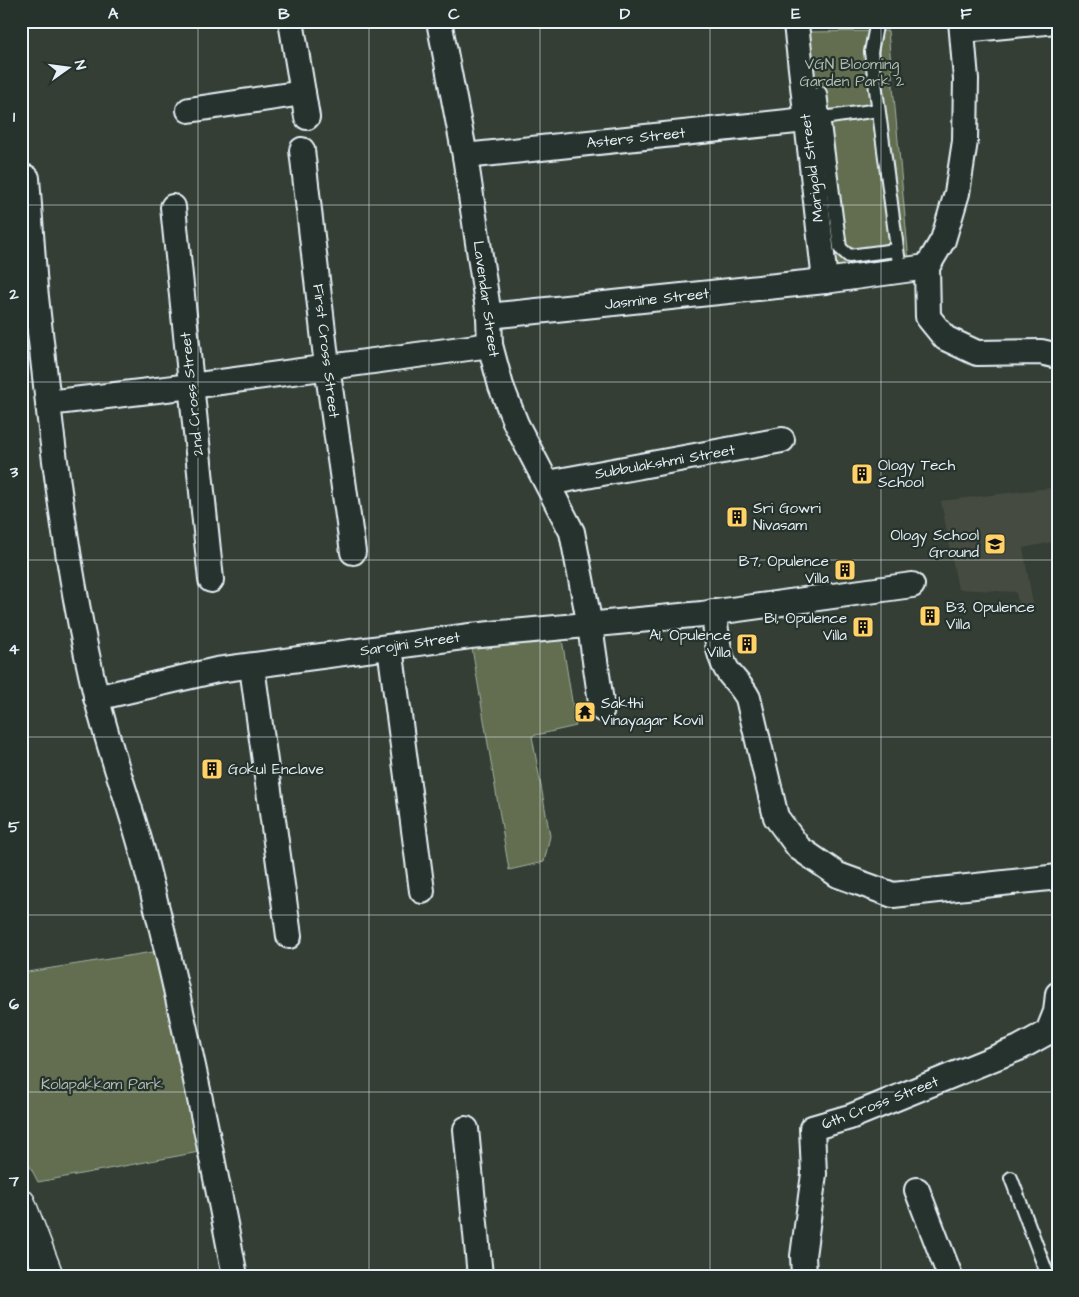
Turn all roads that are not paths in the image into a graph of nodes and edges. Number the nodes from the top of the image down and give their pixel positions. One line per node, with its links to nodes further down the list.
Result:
1 (291, 21): 7 (street)
2 (439, 21): 14 (street, Lavendar Street)
3 (877, 21): 10 (lane)
4 (1056, 21): 6 (street)
5 (796, 24): 12 (street, Marigold Street)
6 (962, 26): 18 (street)
7 (303, 93): 9 (street); 11 (street)
8 (820, 93): 12 (lane)
9 (189, 110)
10 (878, 110): 12 (lane); 17 (lane)
11 (307, 117)
12 (814, 119): 14 (street, Asters Street); 17 (lane); 19 (street, Marigold Street)
13 (302, 150): 24 (street, First Cross Street)
14 (465, 156): 21 (street, Lavendar Street)
15 (27, 178): 20 (street)
16 (174, 207): 25 (street, 2nd Cross Street)
17 (898, 260): 18 (street, Jasmine Street); 19 (street, Jasmine Street)
18 (927, 267): 23 (street)
19 (825, 281): 21 (street, Jasmine Street)
20 (28, 290): 26 (street)
21 (490, 316): 22 (street, Lavendar Street)
22 (490, 345): 24 (street); 28 (street, Lavendar Street)
23 (1058, 356)
24 (327, 366): 25 (street); 29 (street, First Cross Street)
25 (191, 386): 26 (street); 30 (street, 2nd Cross Street)
26 (48, 403): 36 (street)
27 (782, 440): 28 (street, Subbulakshmi Street)
28 (548, 483): 33 (street, Lavendar Street)
29 (353, 552)
30 (211, 580)
31 (912, 585): 32 (street, Sarojini Street)
32 (720, 611): 33 (street, Sarojini Street); 38 (street)
33 (590, 626): 34 (street, Sarojini Street); 37 (street, Lavendar Street)
34 (390, 647): 35 (street, Sarojini Street); 39 (street)
35 (252, 667): 36 (street, Sarojini Street); 40 (street)
36 (96, 698): 47 (street)
37 (602, 709)
38 (1058, 877)
39 (422, 892)
40 (289, 936)
41 (1058, 994): 49 (street, 6th Cross Street)
42 (466, 1130): 48 (street)
43 (1011, 1178): 51 (lane)
44 (917, 1190): 50 (street)
45 (21, 1203): 46 (street)
46 (49, 1276)
47 (235, 1276)
48 (480, 1276)
49 (804, 1276)
50 (950, 1276)
51 (1048, 1276)

